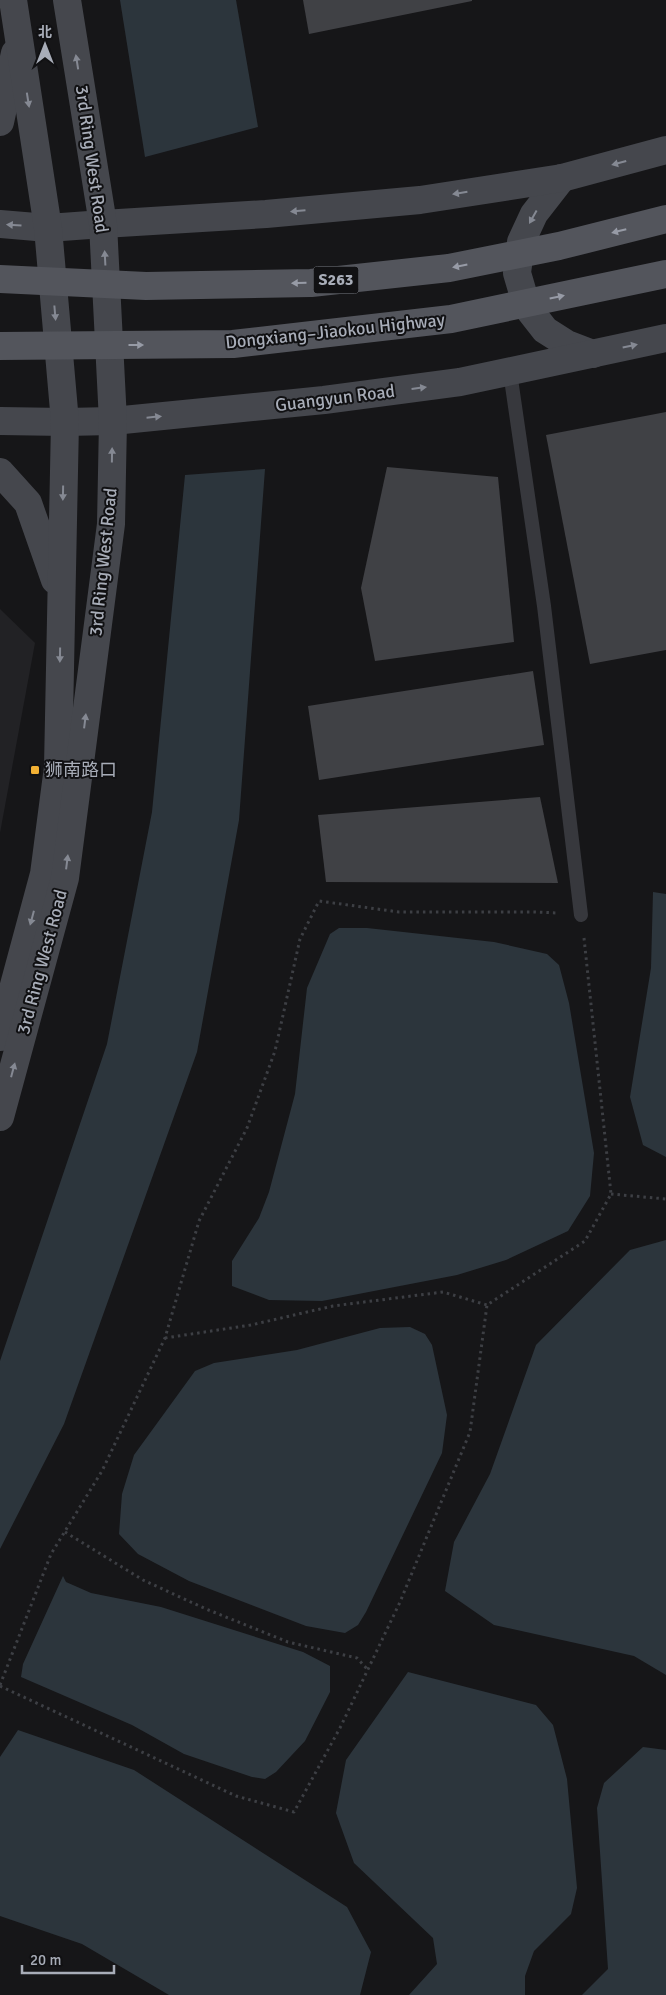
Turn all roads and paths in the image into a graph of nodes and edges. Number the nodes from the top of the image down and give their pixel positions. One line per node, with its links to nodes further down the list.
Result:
1 (13, 0): 3 (main road, 3rd Ring West Road)
2 (67, 0): 9 (main road, 3rd Ring West Road, one-way to 2)
3 (18, 34): 4 (main road); 10 (main road, 3rd Ring West Road, one-way to 10)
4 (0, 122)
5 (666, 150): 6 (main road, one-way to 6)
6 (562, 178): 9 (main road, one-way to 9); 15 (main road, one-way to 15)
7 (666, 219): 12 (main road, S263, one-way to 12)
8 (0, 224): 10 (main road, one-way to 8)
9 (103, 224): 10 (main road); 18 (main road, 3rd Ring West Road, one-way to 9)
10 (48, 228): 19 (main road, 3rd Ring West Road, one-way to 19)
11 (666, 274): 14 (main road, Dongxiang–Jiaokou Highway, one-way to 11)
12 (0, 279)
13 (666, 338): 15 (main road, Guangyun Road, one-way to 13)
14 (0, 346)
15 (592, 354): 16 (main road, Guangyun Road)
16 (510, 372): 18 (main road, Guangyun Road, one-way to 16); 22 (lane)
17 (0, 420): 19 (main road, Guangyun Road)
18 (113, 421): 19 (main road, Guangyun Road); 24 (main road, 3rd Ring West Road, one-way to 18)
19 (65, 422): 21 (main road, 3rd Ring West Road, one-way to 21)
20 (0, 472): 21 (main road)
21 (61, 598): 23 (main road, 3rd Ring West Road, one-way to 23)
22 (581, 915): 25 (path); 28 (path)
23 (0, 1037)
24 (0, 1117)
25 (611, 1194): 26 (path); 27 (path)
26 (666, 1199)
27 (487, 1305): 28 (path); 30 (path)
28 (165, 1338): 29 (path)
29 (65, 1532): 30 (path); 31 (path)
30 (368, 1670): 31 (path)
31 (0, 1685)

